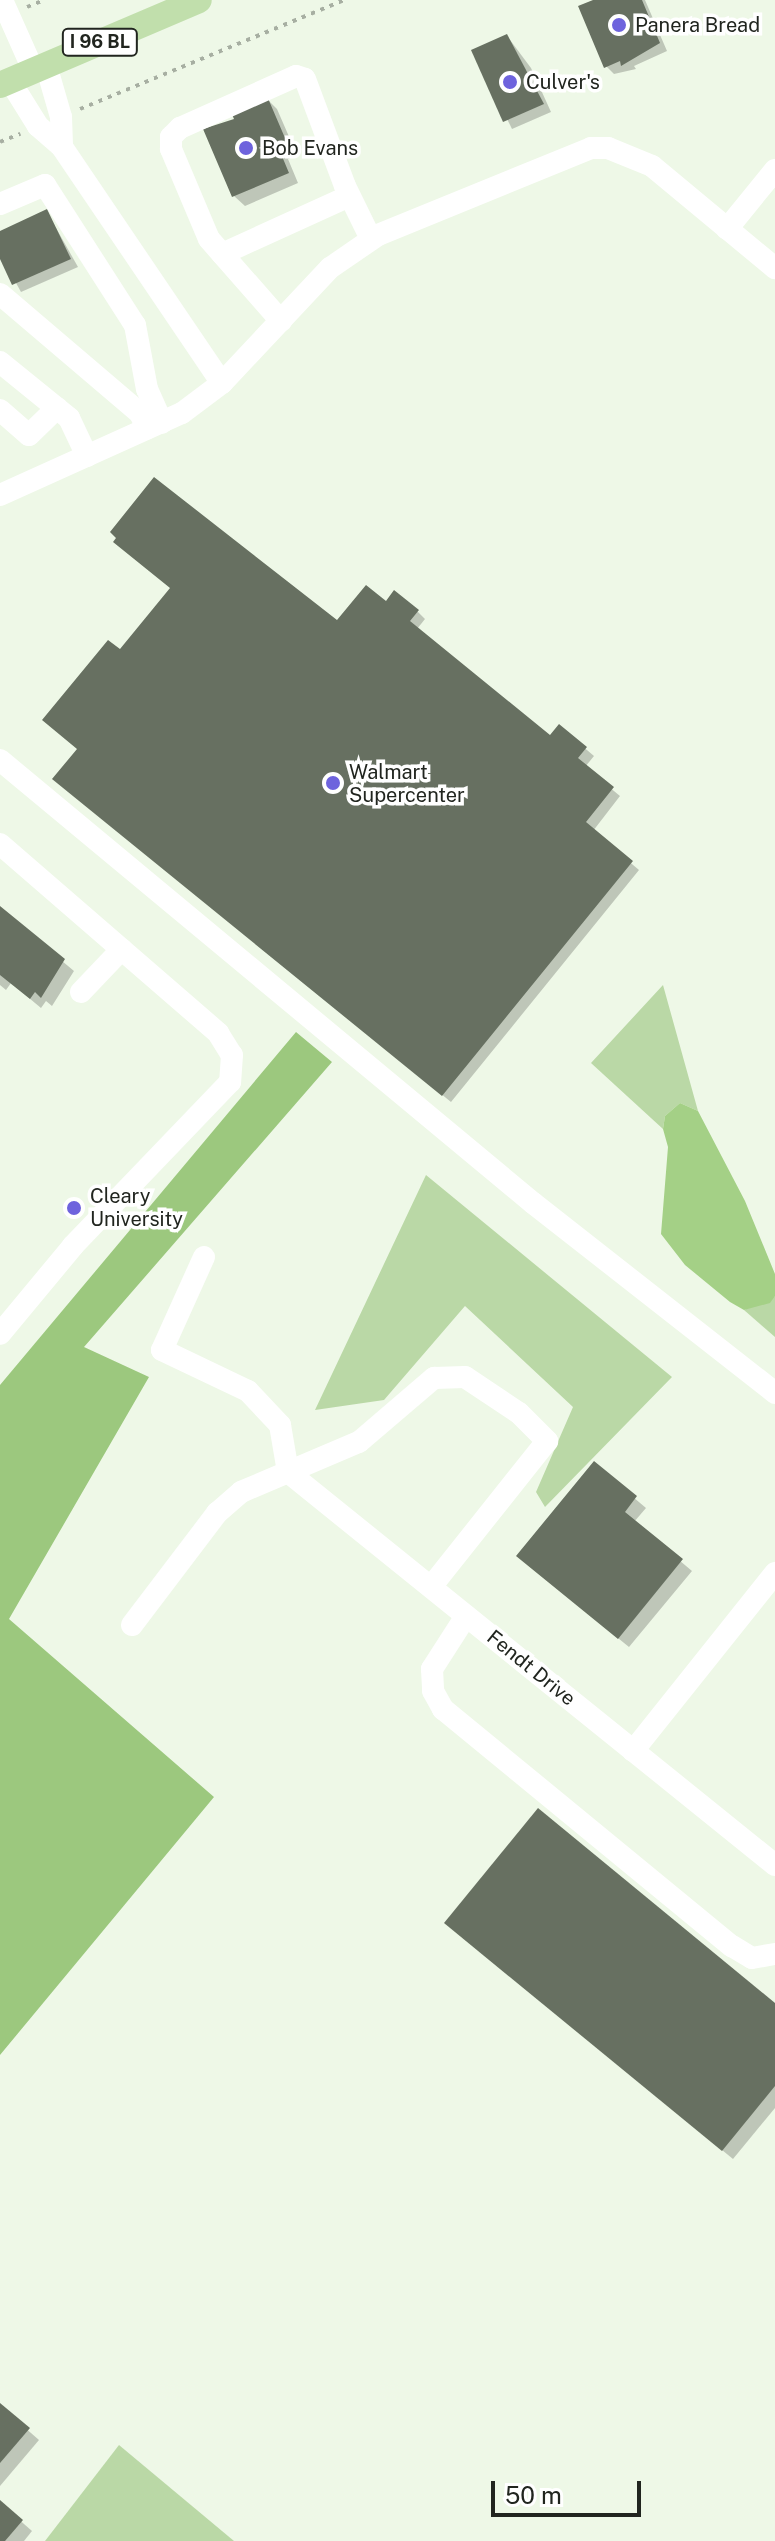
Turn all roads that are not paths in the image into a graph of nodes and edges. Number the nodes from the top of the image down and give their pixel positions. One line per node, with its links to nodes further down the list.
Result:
1 (2, 0): 3 (street)
2 (199, 0): 3 (main road, I 96 BL)
3 (22, 76): 4 (street); 4 (street)
4 (62, 147): 16 (street)
5 (775, 170): 8 (street)
6 (349, 196): 9 (street); 10 (street); 10 (street)
7 (0, 204): 15 (street)
8 (727, 229): 9 (street); 11 (street)
9 (371, 239): 13 (street)
10 (222, 254): 13 (street)
11 (775, 268)
12 (0, 294): 17 (street)
13 (281, 321): 16 (street)
14 (0, 362): 18 (street)
15 (144, 371): 17 (street); 20 (street)
16 (222, 383): 20 (street)
17 (118, 396): 20 (street)
18 (57, 408): 19 (street); 21 (street)
19 (0, 410)
20 (154, 426): 21 (street)
21 (87, 456): 22 (street)
22 (0, 495)
23 (0, 760): 29 (street)
24 (0, 844): 25 (street)
25 (122, 949): 26 (street); 28 (street)
26 (81, 992)
27 (204, 1257): 30 (street)
28 (0, 1334)
29 (775, 1393)
30 (288, 1472): 32 (street, Fendt Drive); 32 (street); 34 (street)
31 (775, 1573): 35 (street)
32 (431, 1587): 33 (street, Fendt Drive)
33 (466, 1616): 35 (street, Fendt Drive); 37 (street)
34 (132, 1625)
35 (633, 1751): 36 (street, Fendt Drive)
36 (775, 1865)
37 (775, 1954)

